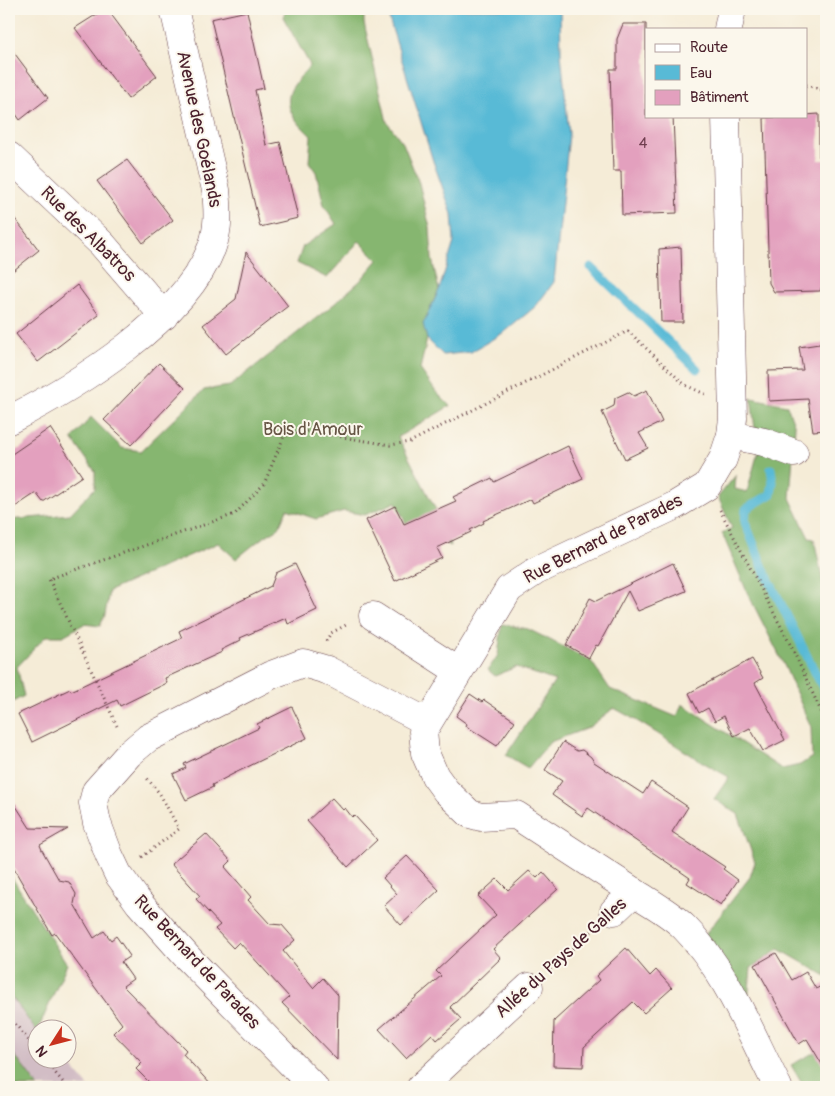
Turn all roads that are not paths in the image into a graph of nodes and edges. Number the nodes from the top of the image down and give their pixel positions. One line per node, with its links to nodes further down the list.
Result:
1 (174, 9): 6 (street, Avenue des Goélands)
2 (732, 9): 3 (street)
3 (728, 28)
4 (726, 118): 8 (street, Rue Bernard de Parades)
5 (9, 156): 6 (street, Rue des Albatros)
6 (164, 316): 7 (street, Avenue des Goélands)
7 (9, 420)
8 (731, 435): 9 (street); 11 (street, Rue Bernard de Parades)
9 (794, 453)
10 (373, 616): 11 (street)
11 (458, 671): 12 (street, Rue Bernard de Parades)
12 (427, 722): 13 (street, Allée du Pays de Galles); 16 (street, Rue Bernard de Parades)
13 (634, 892): 14 (street, Allée du Pays de Galles); 18 (street, Allée du Pays de Galles)
14 (614, 911)
15 (529, 987): 17 (street, Allée du Pays de Galles)
16 (314, 1087)
17 (421, 1087)
18 (778, 1087)

